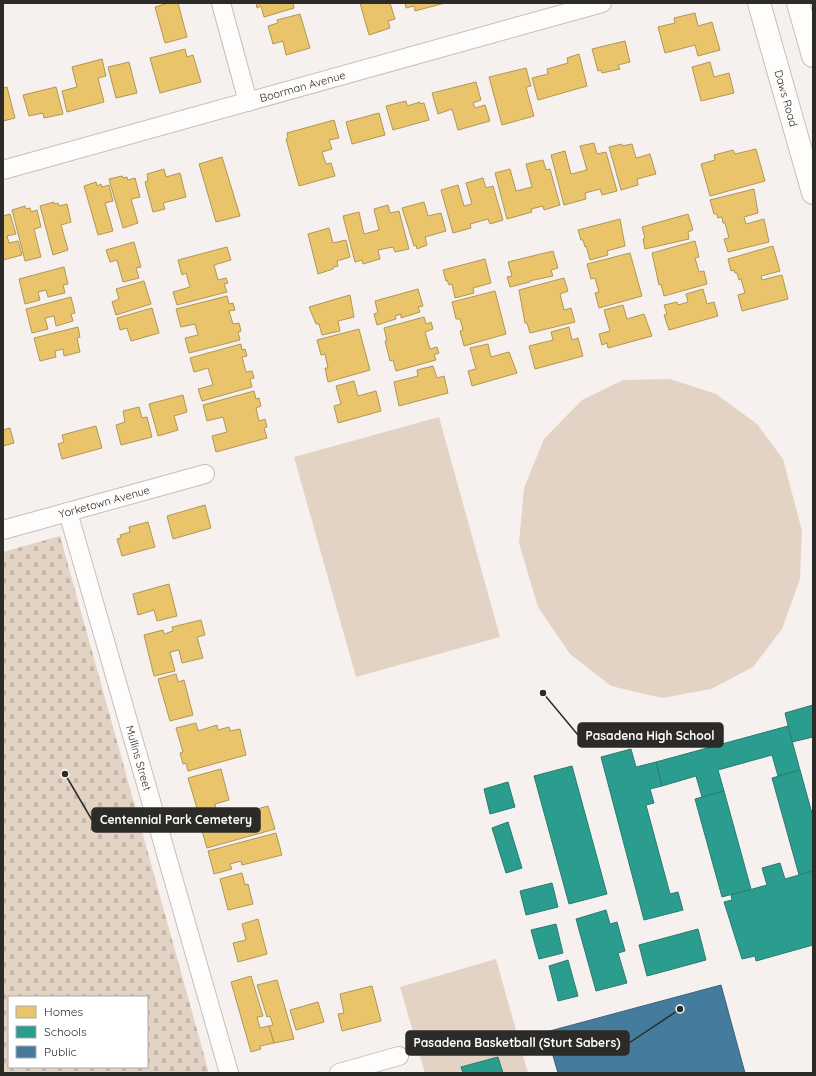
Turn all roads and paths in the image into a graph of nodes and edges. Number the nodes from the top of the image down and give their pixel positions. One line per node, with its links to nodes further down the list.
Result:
1 (221, 3): 6 (street)
2 (602, 3): 6 (street, Boorman Avenue)
3 (759, 3): 8 (main road, Daws Road)
4 (798, 3): 5 (main road)
5 (813, 56)
6 (248, 102): 7 (street, Boorman Avenue)
7 (3, 170)
8 (813, 193)
9 (205, 474): 10 (street, Yorketown Avenue)
10 (68, 512): 11 (street, Yorketown Avenue); 13 (street, Mullins Street)
11 (3, 530)
12 (399, 1056): 14 (street)
13 (228, 1073)
14 (339, 1073)

